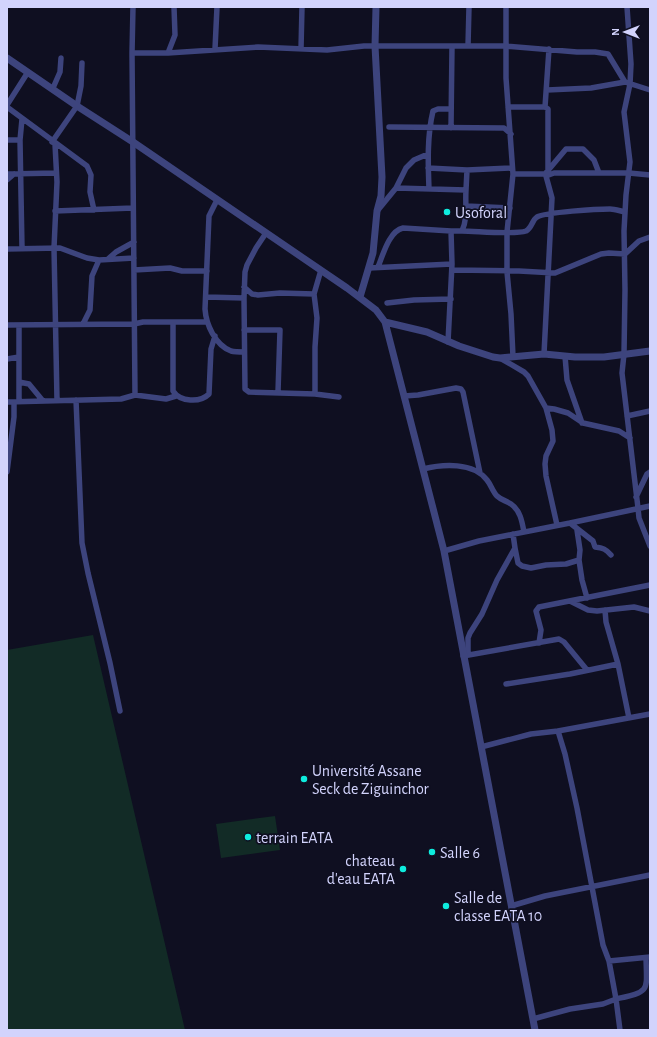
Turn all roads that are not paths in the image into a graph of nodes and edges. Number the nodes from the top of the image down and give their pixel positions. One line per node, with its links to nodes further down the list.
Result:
1 (133, 7): 16 (street)
2 (174, 7): 17 (street)
3 (217, 7): 13 (street)
4 (302, 7): 14 (street)
5 (376, 7): 9 (street)
6 (469, 7): 11 (street)
7 (506, 7): 12 (street)
8 (627, 7): 22 (street)
9 (375, 46): 10 (street); 14 (street); 61 (street)
10 (452, 46): 11 (street); 30 (street)
11 (468, 46): 12 (street)
12 (506, 46): 15 (street); 28 (street)
13 (215, 49): 14 (street); 17 (street)
14 (301, 49)
15 (548, 49): 22 (street); 24 (street)
16 (132, 53): 17 (street); 38 (street)
17 (168, 53)
18 (7, 58): 21 (street)
19 (61, 58): 23 (street)
20 (82, 63): 27 (street)
21 (28, 72): 23 (street); 26 (street)
22 (627, 83): 24 (street); 25 (street); 47 (street)
23 (53, 88): 27 (street)
24 (547, 90): 29 (street)
25 (650, 90)
26 (7, 106): 31 (street)
27 (77, 106): 38 (street); 39 (street)
28 (508, 107): 29 (street); 35 (street)
29 (545, 107): 44 (street)
30 (451, 109): 33 (street); 34 (street)
31 (22, 119): 37 (street); 39 (street)
32 (389, 127): 33 (street)
33 (430, 128): 34 (street); 40 (street)
34 (451, 128): 35 (street)
35 (511, 134): 43 (street)
36 (7, 140): 37 (street)
37 (20, 140): 49 (street)
38 (133, 142): 55 (street); 57 (street)
39 (54, 143): 45 (street); 59 (street)
40 (428, 154): 41 (street); 52 (street)
41 (428, 168): 42 (street); 53 (street)
42 (467, 170): 43 (street); 54 (street)
43 (513, 171): 44 (street); 58 (street)
44 (548, 171): 46 (street)
45 (56, 173): 49 (street); 60 (street)
46 (599, 173): 47 (street); 63 (street)
47 (629, 173): 50 (street); 62 (street)
48 (7, 174): 49 (street)
49 (17, 174): 51 (street); 70 (street)
50 (650, 175)
51 (7, 180)
52 (396, 188): 53 (street); 61 (street)
53 (429, 189): 54 (street)
54 (466, 190): 56 (street)
55 (217, 200): 67 (street); 82 (street)
56 (466, 206): 58 (street); 65 (street)
57 (133, 208): 59 (street); 69 (street)
58 (510, 208): 66 (street)
59 (94, 210): 60 (street)
60 (55, 211): 71 (street)
61 (377, 212): 79 (street)
62 (625, 212): 63 (street); 73 (street)
63 (550, 214): 66 (street); 84 (street)
64 (451, 231): 65 (street); 77 (street); 78 (street)
65 (462, 231): 66 (street)
66 (508, 232): 83 (street)
67 (266, 233): 81 (street); 85 (street)
68 (650, 237): 73 (street)
69 (134, 242): 74 (street); 76 (street)
70 (22, 248): 71 (street); 72 (street)
71 (54, 248): 75 (street); 95 (street)
72 (7, 249)
73 (625, 254): 84 (street); 106 (street)
74 (134, 258): 76 (street); 80 (street)
75 (99, 260): 76 (street); 96 (street)
76 (108, 260)
77 (378, 267): 78 (street); 79 (street)
78 (452, 267): 83 (street); 90 (street)
79 (369, 268): 88 (street)
80 (134, 270): 82 (street); 97 (street)
81 (321, 270): 86 (street); 88 (street)
82 (207, 271): 87 (street)
83 (507, 272): 84 (street); 108 (street)
84 (548, 274): 105 (street)
85 (244, 287): 86 (street); 89 (street)
86 (314, 294): 114 (street)
87 (206, 297): 89 (street); 93 (street)
88 (360, 297): 94 (street)
89 (244, 298): 100 (street)
90 (451, 300): 91 (street); 102 (street)
91 (387, 303)
92 (173, 322): 93 (street); 97 (street); 116 (street)
93 (207, 322): 101 (street)
94 (385, 322): 102 (street); 117 (street)
95 (56, 324): 96 (street); 99 (street); 119 (street)
96 (83, 324): 97 (street)
97 (134, 324): 115 (street)
98 (7, 325): 99 (street)
99 (19, 325): 109 (street)
100 (244, 330): 104 (street); 113 (street)
101 (215, 336): 104 (street); 116 (street)
102 (448, 342): 110 (street)
103 (650, 351): 106 (street)
104 (244, 352): 113 (street)
105 (544, 354): 107 (street); 108 (street)
106 (624, 354): 107 (street); 126 (street)
107 (565, 356): 127 (street)
108 (513, 357): 110 (street)
109 (19, 358): 111 (street); 112 (street)
110 (500, 358): 124 (street)
111 (7, 359)
112 (20, 382): 121 (street); 122 (street)
113 (278, 392): 114 (street)
114 (316, 394): 118 (street)
115 (135, 395): 116 (street); 120 (street)
116 (176, 396)
117 (404, 396): 129 (street); 132 (street)
118 (339, 397)
119 (57, 400): 120 (street); 122 (street)
120 (76, 400): 157 (street)
121 (17, 401): 122 (street); 123 (street); 130 (street)
122 (43, 401)
123 (7, 402)
124 (546, 408): 127 (street); 137 (street)
125 (650, 411): 126 (street)
126 (626, 416): 128 (street)
127 (583, 423): 128 (street)
128 (630, 438): 133 (street)
129 (423, 469): 132 (street); 144 (street)
130 (7, 472)
131 (650, 472): 133 (street)
132 (480, 474): 139 (street)
133 (636, 497): 135 (street)
134 (650, 506): 135 (street)
135 (638, 508): 136 (street); 141 (street)
136 (570, 523): 137 (street); 138 (street)
137 (557, 525): 139 (street)
138 (577, 530): 145 (street); 146 (street)
139 (524, 532): 140 (street)
140 (514, 534): 143 (street); 144 (street)
141 (649, 538): 142 (street)
142 (650, 546)
143 (515, 548): 146 (street); 153 (street)
144 (444, 551): 153 (street)
145 (611, 556)
146 (578, 560): 148 (street)
147 (650, 585): 148 (street)
148 (587, 598): 149 (street)
149 (570, 601): 150 (street); 152 (street)
150 (605, 610): 151 (street); 154 (street)
151 (650, 611)
152 (539, 643): 153 (street); 155 (street)
153 (466, 656): 161 (street)
154 (618, 664): 155 (street); 159 (street)
155 (587, 670): 156 (street)
156 (506, 684)
157 (120, 711)
158 (650, 714): 159 (street)
159 (629, 718): 160 (street)
160 (558, 731): 161 (street); 163 (street)
161 (481, 747): 164 (street)
162 (650, 875): 163 (street)
163 (591, 887): 164 (street); 166 (street)
164 (511, 906): 168 (street)
165 (648, 957): 166 (street); 167 (street)
166 (609, 961): 167 (street)
167 (616, 999): 168 (street); 170 (street)
168 (533, 1019): 169 (street)
169 (535, 1030)
170 (620, 1030)

